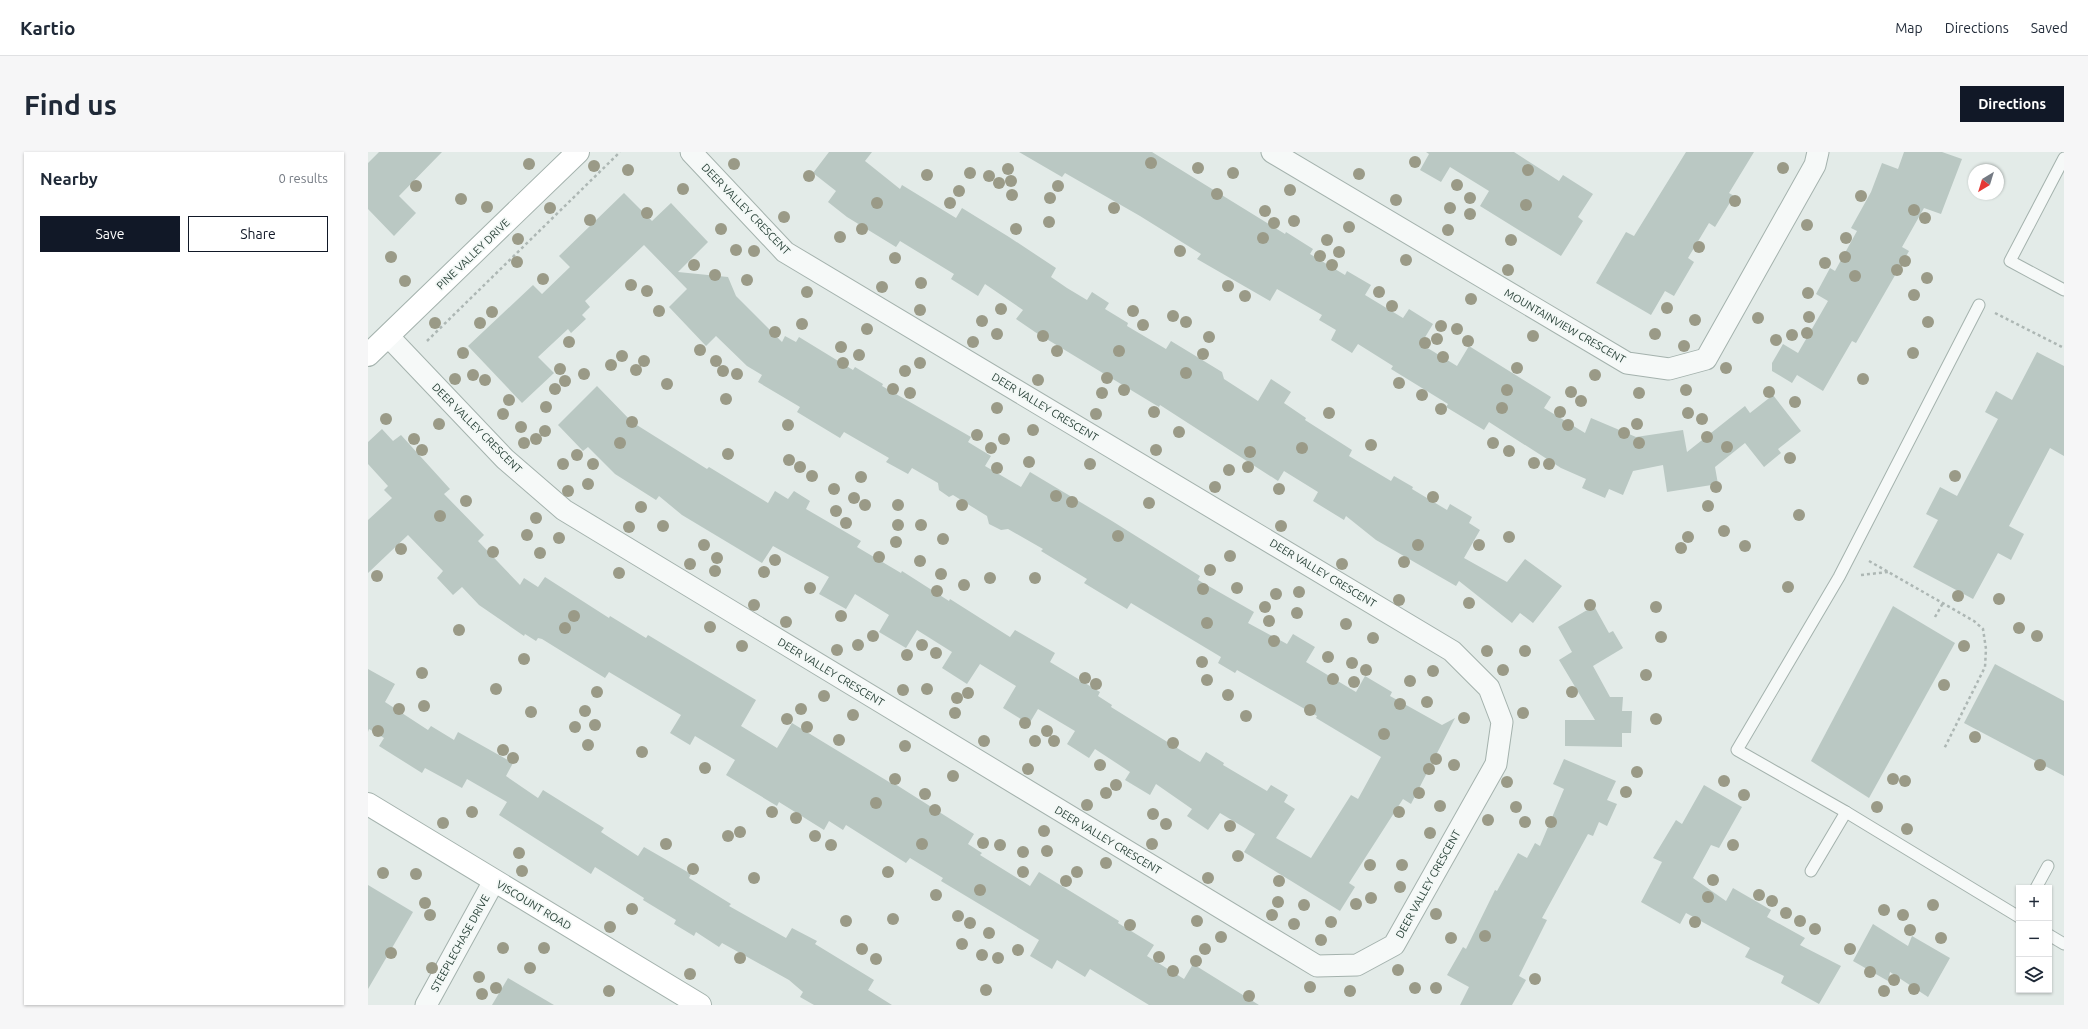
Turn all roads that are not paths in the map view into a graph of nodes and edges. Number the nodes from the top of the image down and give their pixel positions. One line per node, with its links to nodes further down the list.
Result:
1 (578, 152): 8 (street, PINE VALLEY DRIVE)
2 (690, 152): 8 (street, DEER VALLEY CRESCENT)
3 (1272, 152): 4 (street, MOUNTAINVIEW CRESCENT)
4 (1818, 152)
5 (2064, 158): 6 (lane)
6 (2064, 290)
7 (1979, 305): 11 (lane)
8 (388, 336): 9 (street, PINE VALLEY DRIVE)
9 (368, 355)
10 (368, 804): 14 (street, VISCOUNT ROAD)
11 (1846, 812): 13 (lane); 16 (lane)
12 (2048, 866): 15 (lane)
13 (1811, 871)
14 (494, 881): 19 (street, STEEPLECHASE DRIVE); 20 (street, VISCOUNT ROAD)
15 (2038, 885)
16 (2016, 915)
17 (2052, 937): 18 (lane)
18 (2064, 944)
19 (426, 1005)
20 (700, 1005)

